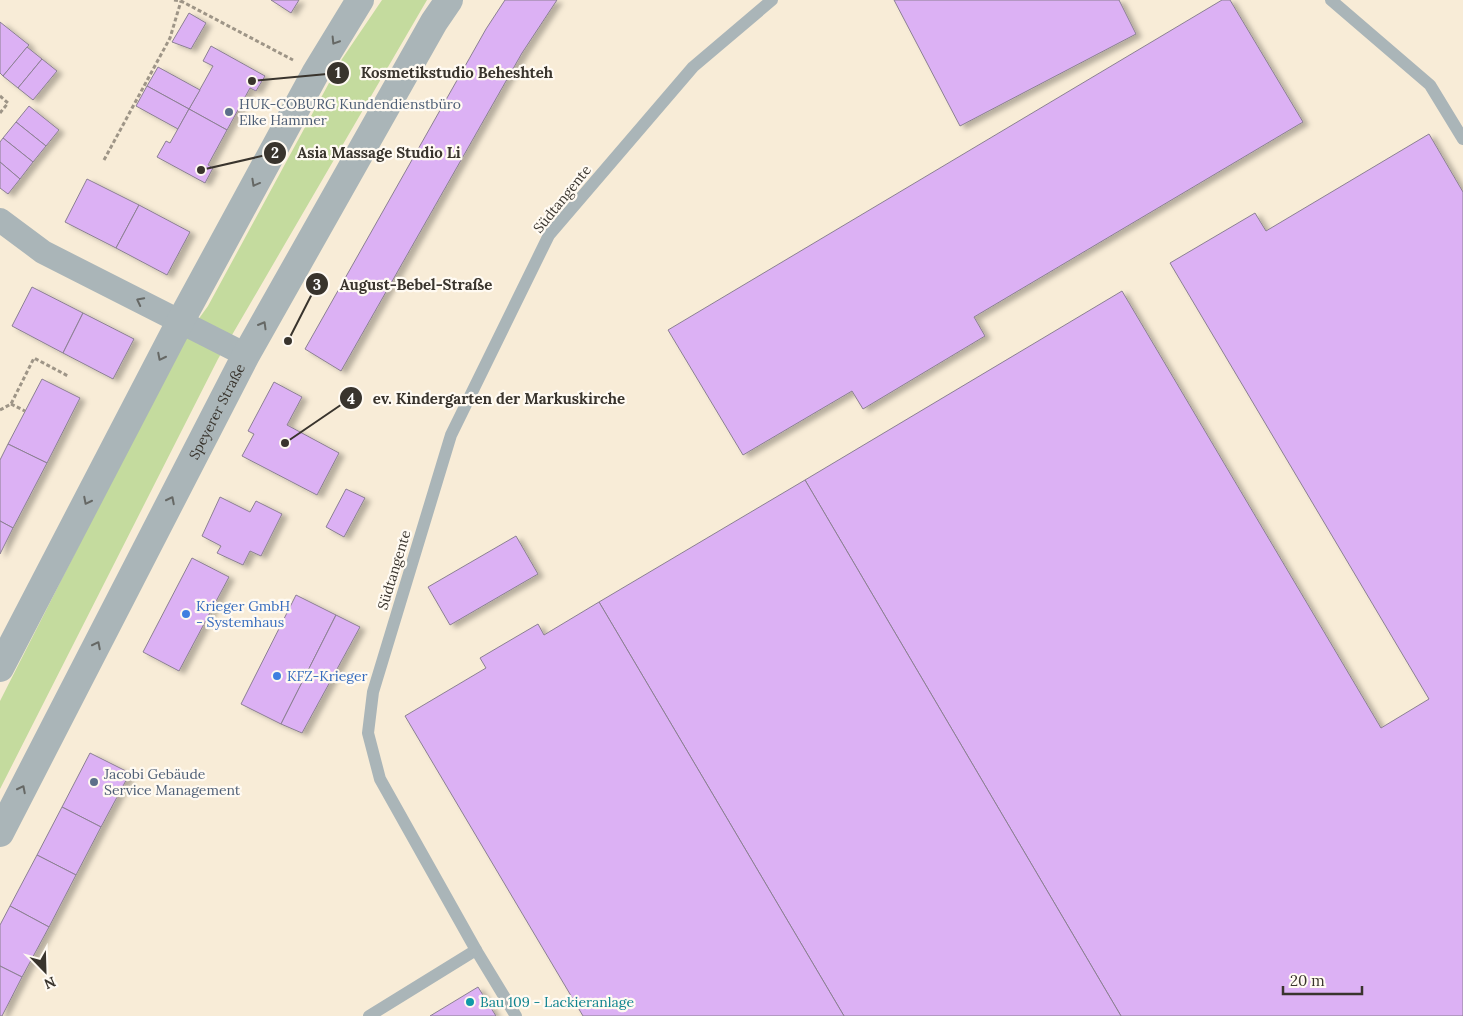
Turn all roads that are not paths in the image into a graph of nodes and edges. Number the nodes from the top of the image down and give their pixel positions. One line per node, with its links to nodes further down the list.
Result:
1 (360, 0): 7 (street, one-way to 7)
2 (449, 0): 8 (street, Speyerer Straße, one-way to 2)
3 (772, 0): 11 (lane, Südtangente)
4 (1331, 0): 5 (lane)
5 (1463, 139)
6 (0, 220): 7 (street, one-way to 6)
7 (180, 322): 8 (street); 9 (street, one-way to 9)
8 (246, 355): 10 (street, Speyerer Straße, one-way to 8)
9 (0, 668)
10 (0, 833)
11 (476, 950): 12 (lane); 13 (lane, Südtangente)
12 (369, 1016)
13 (516, 1016)

